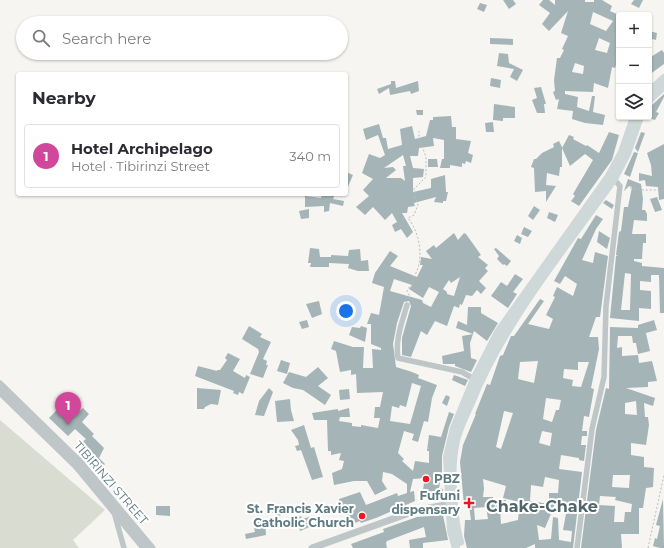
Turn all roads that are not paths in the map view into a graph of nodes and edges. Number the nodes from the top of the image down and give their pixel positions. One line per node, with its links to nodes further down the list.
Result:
1 (664, 78): 3 (main road)
2 (664, 86): 4 (main road)
3 (652, 89)
4 (652, 97)
5 (633, 120): 9 (main road)
6 (639, 120): 7 (main road)
7 (614, 179): 12 (main road); 21 (street)
8 (407, 305): 9 (street)
9 (474, 379): 12 (main road)
10 (0, 384): 16 (street, TIBIRINZI STREET)
11 (0, 392): 13 (street, TIBIRINZI STREET)
12 (452, 506): 17 (street); 18 (street); 19 (main road); 20 (main road)
13 (114, 511): 14 (street); 15 (street, TIBIRINZI STREET)
14 (124, 548)
15 (144, 548)
16 (152, 548)
17 (312, 548)
18 (326, 548)
19 (456, 548)
20 (461, 548)
21 (577, 548)

